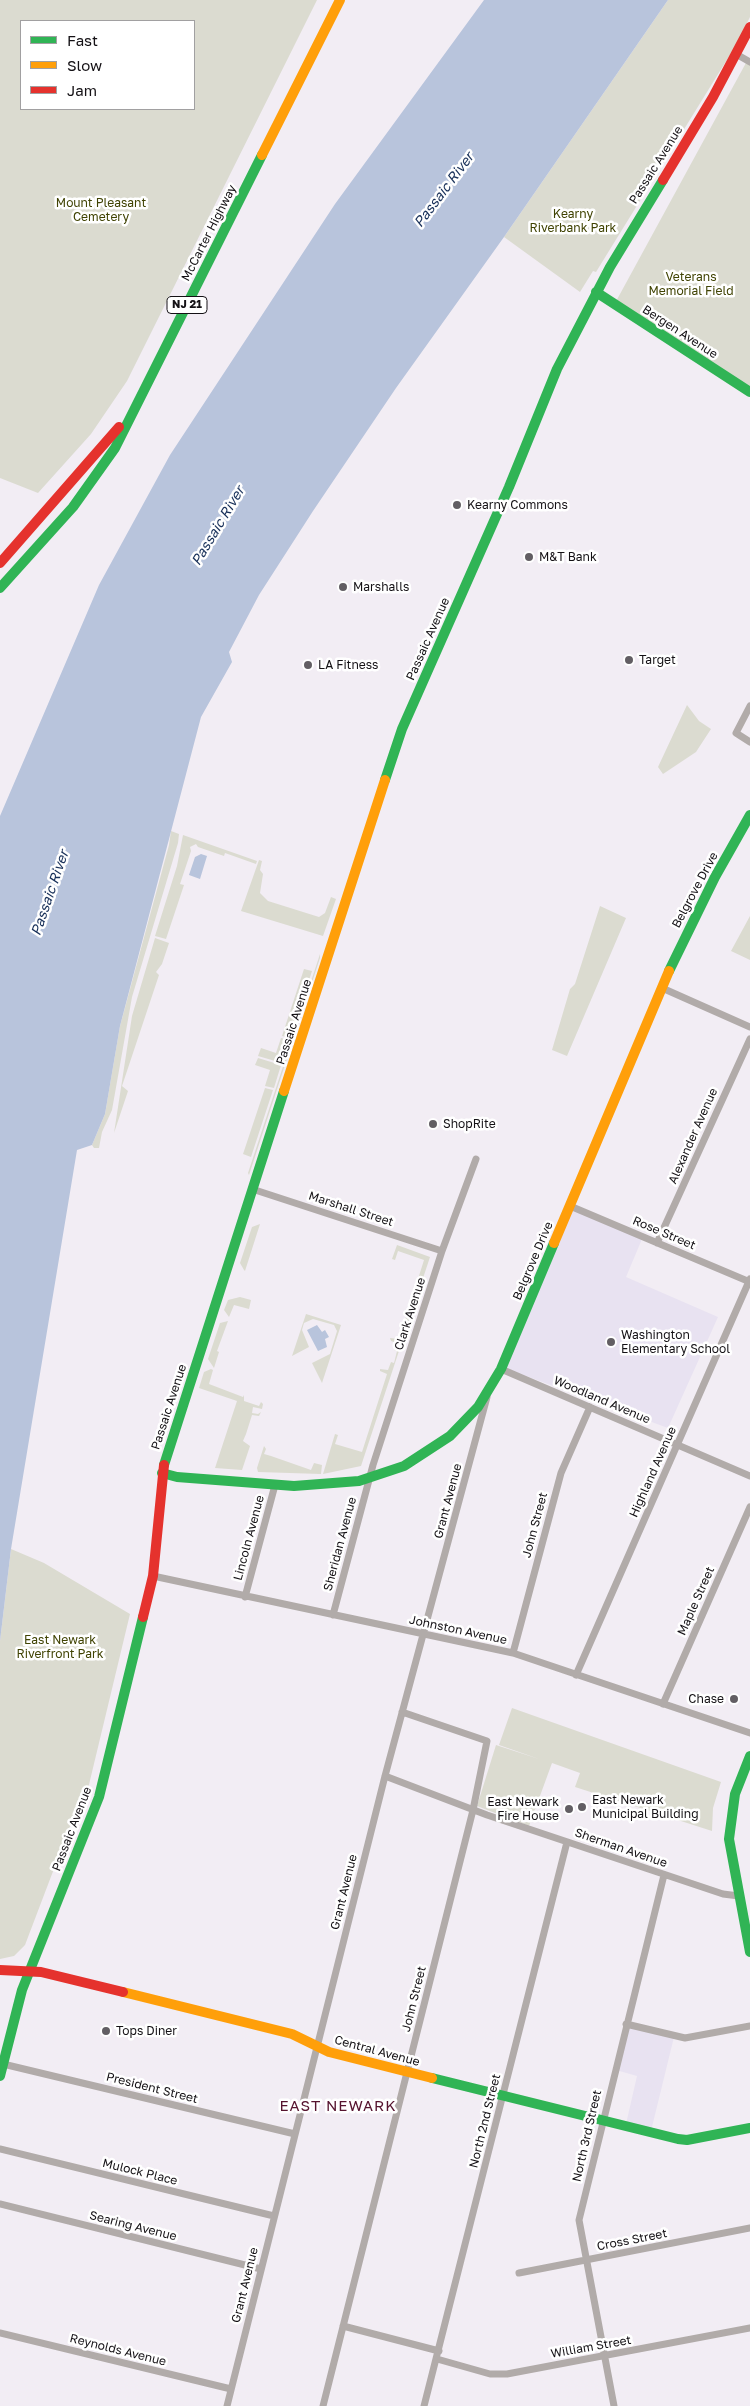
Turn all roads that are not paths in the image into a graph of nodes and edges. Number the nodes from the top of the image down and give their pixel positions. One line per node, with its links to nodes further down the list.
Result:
1 (339, 0): 7 (main road, McCarter Highway / NJ 21); 8 (main road, McCarter Highway / NJ 21)
2 (750, 27): 3 (main road, Passaic Avenue)
3 (736, 54): 4 (street); 5 (main road, Passaic Avenue)
4 (750, 62)
5 (596, 292): 6 (main road, Bergen Avenue); 18 (main road, Passaic Avenue)
6 (750, 392)
7 (0, 562)
8 (24, 562): 9 (main road, McCarter Highway / NJ 21); 10 (main road)
9 (0, 588)
10 (0, 596)
11 (750, 706): 12 (street)
12 (750, 742)
13 (750, 815): 14 (main road, Belgrove Drive)
14 (662, 988): 15 (street); 19 (main road, Belgrove Drive)
15 (750, 1027)
16 (750, 1039): 20 (street, Alexander Avenue)
17 (476, 1159): 21 (street, Clark Avenue)
18 (252, 1189): 21 (street, Marshall Street); 27 (main road, Passaic Avenue)
19 (570, 1206): 20 (street, Rose Street); 23 (main road, Belgrove Drive)
20 (657, 1243): 22 (street, Rose Street)
21 (442, 1251): 29 (street, Clark Avenue)
22 (750, 1281): 26 (street, Highland Avenue)
23 (501, 1369): 24 (main road, Belgrove Drive); 25 (street, Woodland Avenue)
24 (490, 1386): 29 (main road, Belgrove Drive); 35 (street, Grant Avenue)
25 (590, 1407): 26 (street, Woodland Avenue); 36 (street, John Street)
26 (677, 1445): 28 (street, Woodland Avenue); 37 (street, Highland Avenue)
27 (162, 1473): 30 (main road, Belgrove Drive); 32 (main road, Passaic Avenue)
28 (750, 1476)
29 (369, 1478): 30 (main road, Belgrove Drive); 34 (street, Sheridan Avenue)
30 (275, 1485): 33 (street, Lincoln Avenue)
31 (750, 1507): 38 (street, Maple Street)
32 (153, 1576): 33 (street, Johnston Avenue); 50 (main road, Passaic Avenue)
33 (245, 1597): 34 (street, Johnston Avenue)
34 (333, 1615): 35 (street, Johnston Avenue)
35 (423, 1634): 36 (street, Johnston Avenue); 39 (street, Grant Avenue)
36 (513, 1653): 37 (street, Johnston Avenue)
37 (576, 1675): 38 (street, Johnston Avenue)
38 (663, 1704): 40 (street, Johnston Avenue)
39 (402, 1712): 42 (street, Grant Avenue); 43 (street, John Street)
40 (750, 1733)
41 (750, 1756): 46 (main road)
42 (385, 1776): 43 (street, Sherman Avenue); 53 (street, Grant Avenue)
43 (473, 1810): 44 (street, Sherman Avenue); 55 (street, John Street)
44 (567, 1842): 45 (street, Sherman Avenue); 57 (street, North 2nd Street)
45 (664, 1875): 46 (street, Sherman Avenue); 51 (street, North 3rd Street)
46 (739, 1896): 47 (main road)
47 (747, 1926): 48 (main road)
48 (750, 1952)
49 (0, 1970): 50 (main road, Central Avenue)
50 (29, 1972): 53 (main road, Central Avenue); 54 (main road, Passaic Avenue)
51 (626, 2024): 52 (street); 58 (street, North 3rd Street)
52 (750, 2026)
53 (317, 2046): 55 (main road, Central Avenue); 60 (street, Grant Avenue)
54 (3, 2064): 56 (main road, Passaic Avenue); 60 (street, President Street)
55 (408, 2072): 57 (main road, Central Avenue); 68 (street, John Street)
56 (0, 2076)
57 (503, 2096): 58 (main road, Central Avenue); 71 (street, North 2nd Street)
58 (602, 2120): 59 (main road, Central Avenue); 65 (street, North 3rd Street)
59 (750, 2128)
60 (295, 2134): 63 (street, Grant Avenue)
61 (0, 2149): 63 (street, Mulock Place)
62 (0, 2204): 66 (street, Searing Avenue)
63 (274, 2216): 66 (street, Grant Avenue)
64 (750, 2228): 65 (street, Cross Street)
65 (586, 2260): 67 (street, Cross Street); 72 (street, North 3rd Street)
66 (261, 2269): 74 (street, Grant Avenue)
67 (519, 2274)
68 (343, 2326): 71 (street); 76 (street, John Street)
69 (750, 2328): 72 (street, William Street)
70 (0, 2332): 74 (street, Reynolds Avenue)
71 (439, 2351): 73 (street, North 2nd Street)
72 (604, 2357): 73 (street, William Street); 78 (street, North 3rd Street)
73 (437, 2359): 77 (street, North 2nd Street)
74 (231, 2389): 75 (street, Grant Avenue)
75 (227, 2406)
76 (323, 2406)
77 (424, 2406)
78 (614, 2406)

